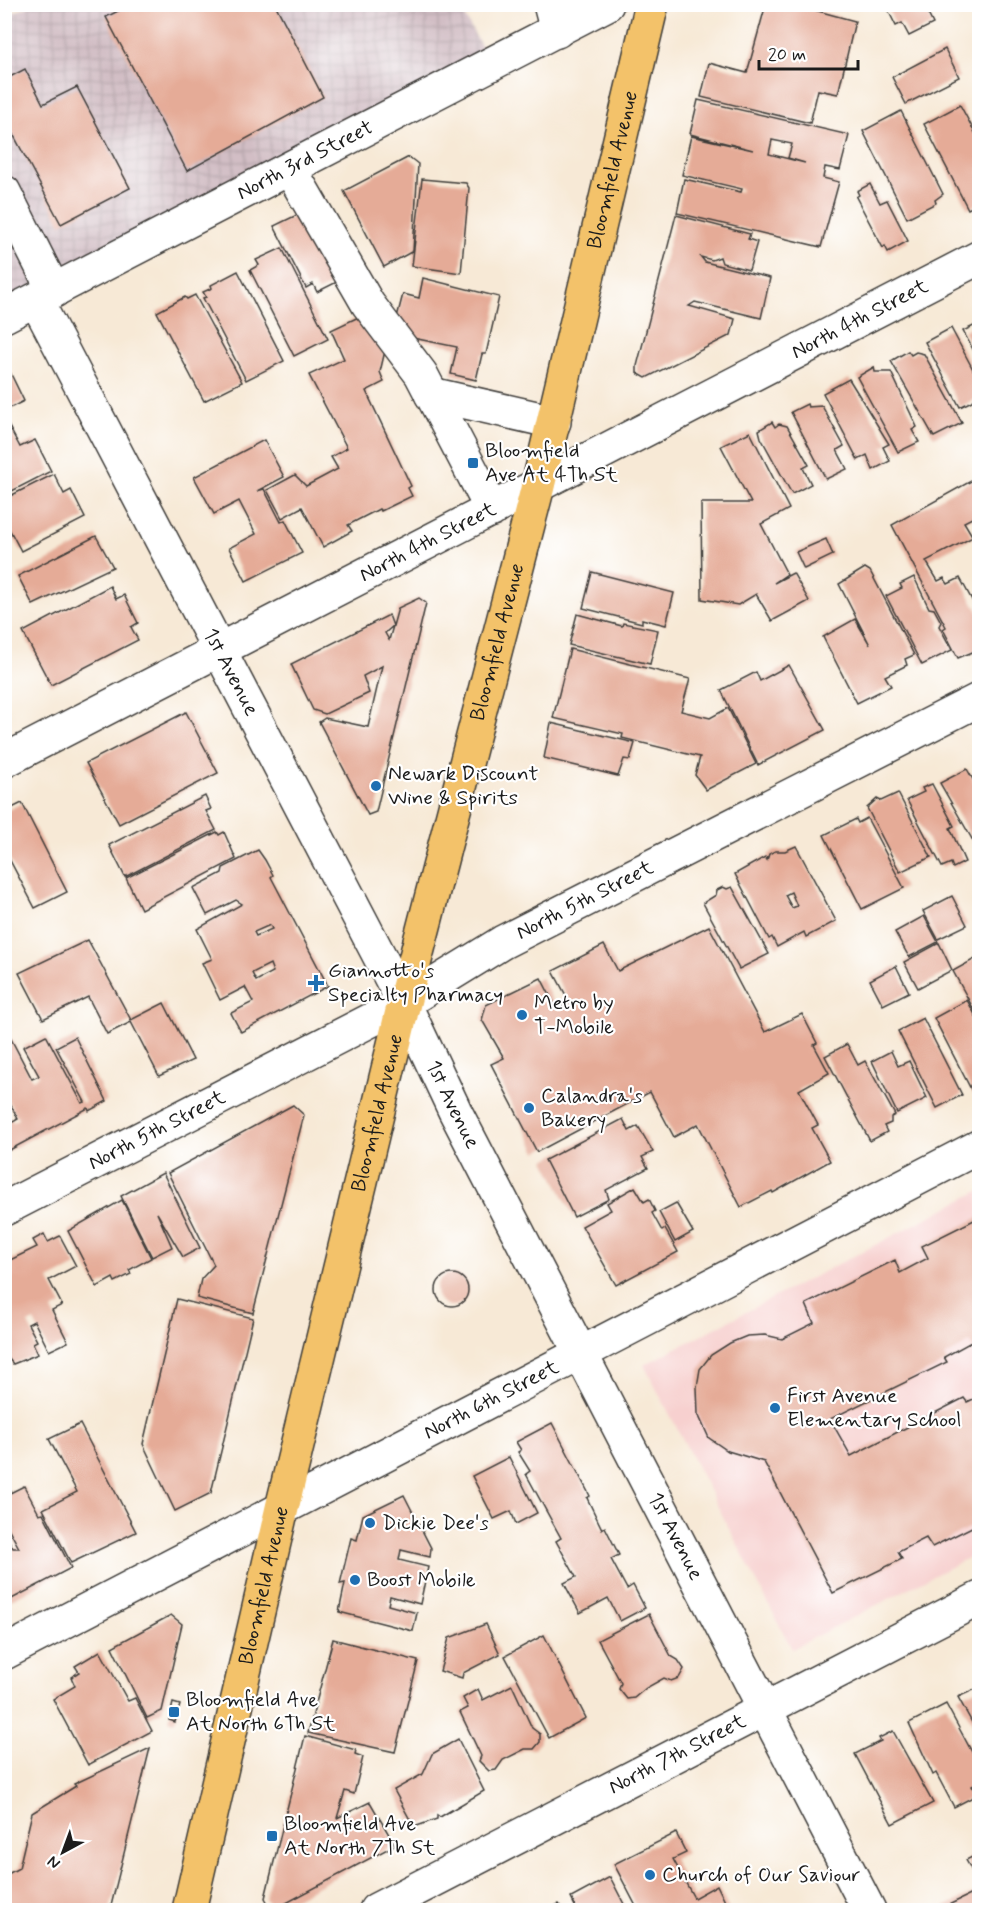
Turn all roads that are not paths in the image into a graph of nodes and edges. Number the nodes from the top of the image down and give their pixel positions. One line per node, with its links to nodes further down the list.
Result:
1 (607, 4): 3 (street, North 3rd Street)
2 (652, 4): 10 (main road, Bloomfield Avenue)
3 (554, 18): 4 (street, North 3rd Street)
4 (290, 169): 7 (street, North 3rd Street); 9 (street)
5 (4, 192): 7 (street, 1st Avenue)
6 (980, 257): 11 (street, North 4th Street)
7 (45, 296): 8 (street, North 3rd Street); 13 (street, 1st Avenue)
8 (4, 316)
9 (431, 394): 10 (street); 12 (street)
10 (554, 422): 11 (main road, Bloomfield Avenue)
11 (538, 486): 12 (street, North 4th Street); 16 (main road, Bloomfield Avenue)
12 (492, 510): 13 (street, North 4th Street)
13 (220, 650): 15 (street, North 4th Street); 16 (street, 1st Avenue)
14 (980, 699): 16 (street, North 5th Street)
15 (4, 761)
16 (404, 1003): 18 (street, North 5th Street); 19 (street, 1st Avenue); 20 (main road, Bloomfield Avenue)
17 (980, 1146): 19 (street, North 6th Street)
18 (4, 1209)
19 (582, 1352): 20 (street, North 6th Street); 23 (street, 1st Avenue)
20 (282, 1508): 22 (street, North 6th Street); 24 (main road, Bloomfield Avenue)
21 (980, 1598): 23 (street, North 7th Street)
22 (4, 1653)
23 (766, 1709): 25 (street, North 7th Street); 26 (street, 1st Avenue)
24 (189, 1911)
25 (376, 1911)
26 (869, 1911)

